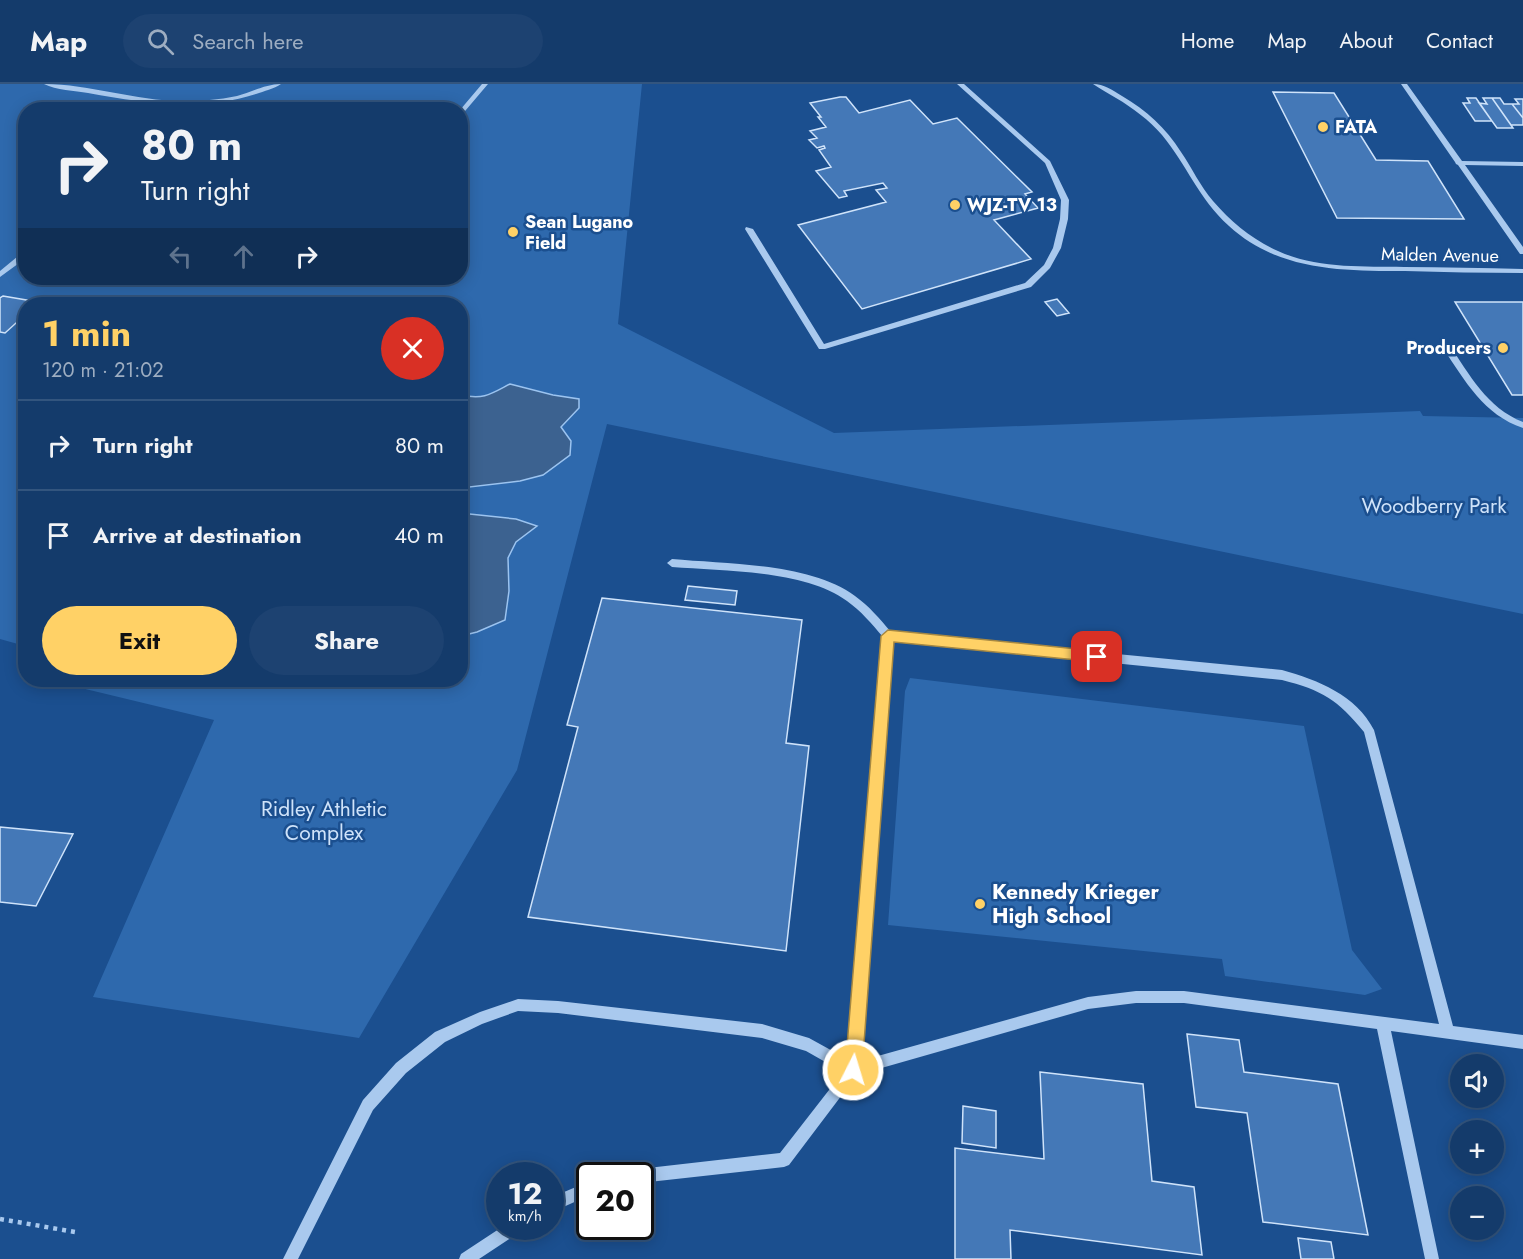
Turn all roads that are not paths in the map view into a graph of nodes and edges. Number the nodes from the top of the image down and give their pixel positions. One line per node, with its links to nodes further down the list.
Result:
1 (47, 84): 7 (street)
2 (278, 84): 8 (street)
3 (485, 84): 9 (street)
4 (960, 84): 12 (street)
5 (1096, 84): 15 (street, Malden Avenue)
6 (1404, 84): 10 (street)
7 (185, 102)
8 (205, 102)
9 (468, 105)
10 (1458, 164): 11 (street); 13 (street)
11 (1523, 164)
12 (749, 228)
13 (1523, 252)
14 (18, 260): 16 (street)
15 (1523, 271)
16 (0, 275)
17 (1446, 346): 18 (street)
18 (1523, 425)
19 (672, 563): 20 (street)
20 (888, 636): 22 (street); 24 (street)
21 (1383, 1025): 22 (street); 24 (street); 29 (street)
22 (1448, 1033): 23 (street)
23 (1523, 1042)
24 (853, 1070): 25 (street); 27 (street)
25 (654, 1174)
26 (495, 1240): 28 (street)
27 (290, 1259)
28 (466, 1259)
29 (1432, 1259)

